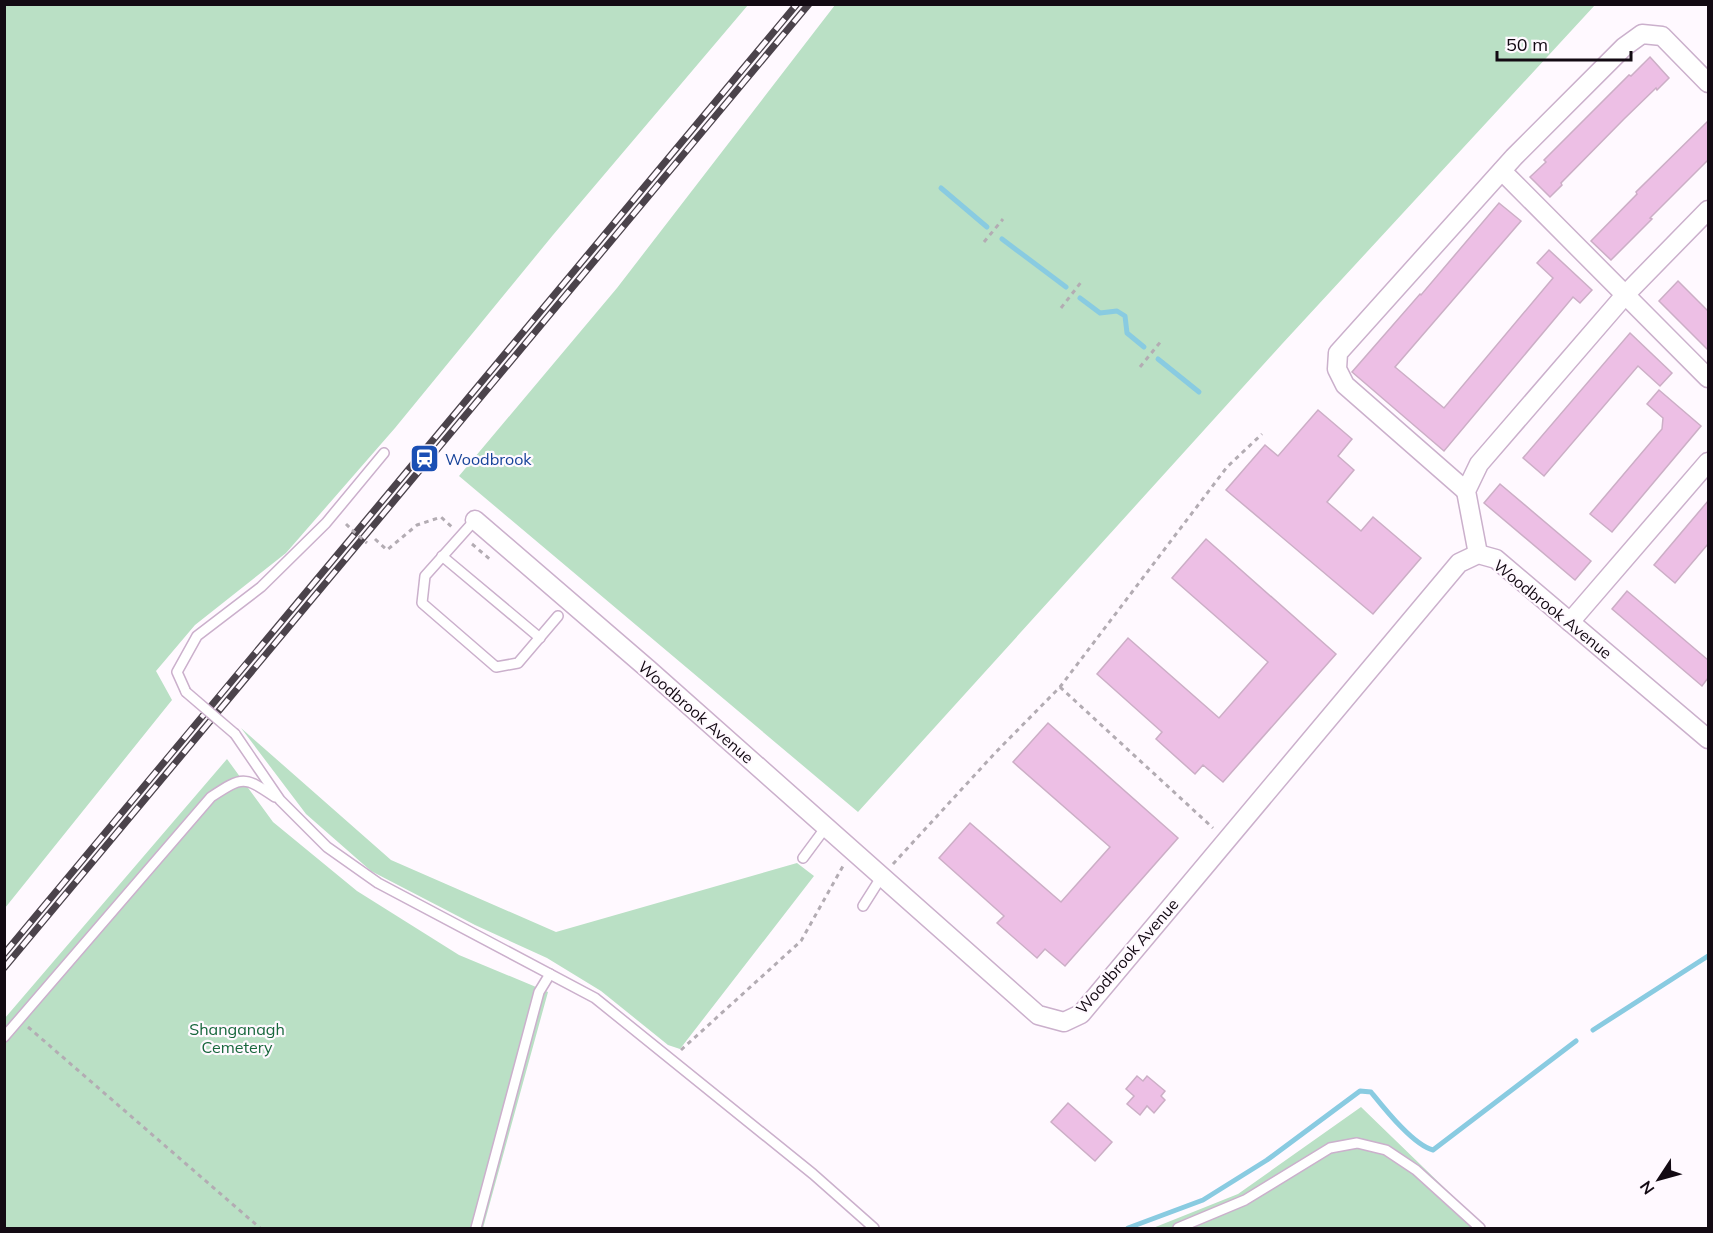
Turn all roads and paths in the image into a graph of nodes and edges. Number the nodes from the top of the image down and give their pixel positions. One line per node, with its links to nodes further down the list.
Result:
1 (1708, 83): 2 (street)
2 (1502, 171): 7 (street); 15 (street)
3 (1708, 210): 7 (street)
4 (1003, 219): 5 (path)
5 (984, 242)
6 (1082, 281): 8 (path)
7 (1625, 295): 11 (street); 15 (street)
8 (1061, 308)
9 (1162, 340): 10 (path)
10 (1140, 367)
11 (1708, 378)
12 (1262, 434): 26 (path)
13 (384, 453): 28 (lane, bridge)
14 (1708, 462): 24 (street)
15 (1466, 491): 21 (street)
16 (475, 520): 18 (lane); 29 (street, Woodbrook Avenue)
17 (346, 525): 20 (path, bridge)
18 (461, 535): 19 (path); 22 (lane)
19 (375, 539)
20 (367, 543)
21 (1478, 554): 24 (street, Woodbrook Avenue); 30 (street, Woodbrook Avenue)
22 (442, 556): 25 (lane); 25 (lane)
23 (558, 616): 25 (lane)
24 (1570, 622): 27 (street, Woodbrook Avenue)
25 (540, 638)
26 (1060, 687): 30 (path); 33 (path)
27 (1705, 728)
28 (280, 800): 35 (lane); 36 (lane)
29 (826, 826): 31 (street, Woodbrook Avenue); 32 (lane)
30 (1225, 842): 33 (street, Woodbrook Avenue)
31 (852, 850): 33 (street, Woodbrook Avenue); 38 (path)
32 (803, 858)
33 (882, 876): 34 (lane)
34 (863, 906)
35 (550, 974): 38 (lane); 40 (lane)
36 (19, 1020): 37 (lane); 39 (path)
37 (4, 1037)
38 (671, 1059): 41 (lane)
39 (260, 1228)
40 (476, 1228)
41 (874, 1228)
42 (1178, 1228): 43 (lane)
43 (1480, 1228)

